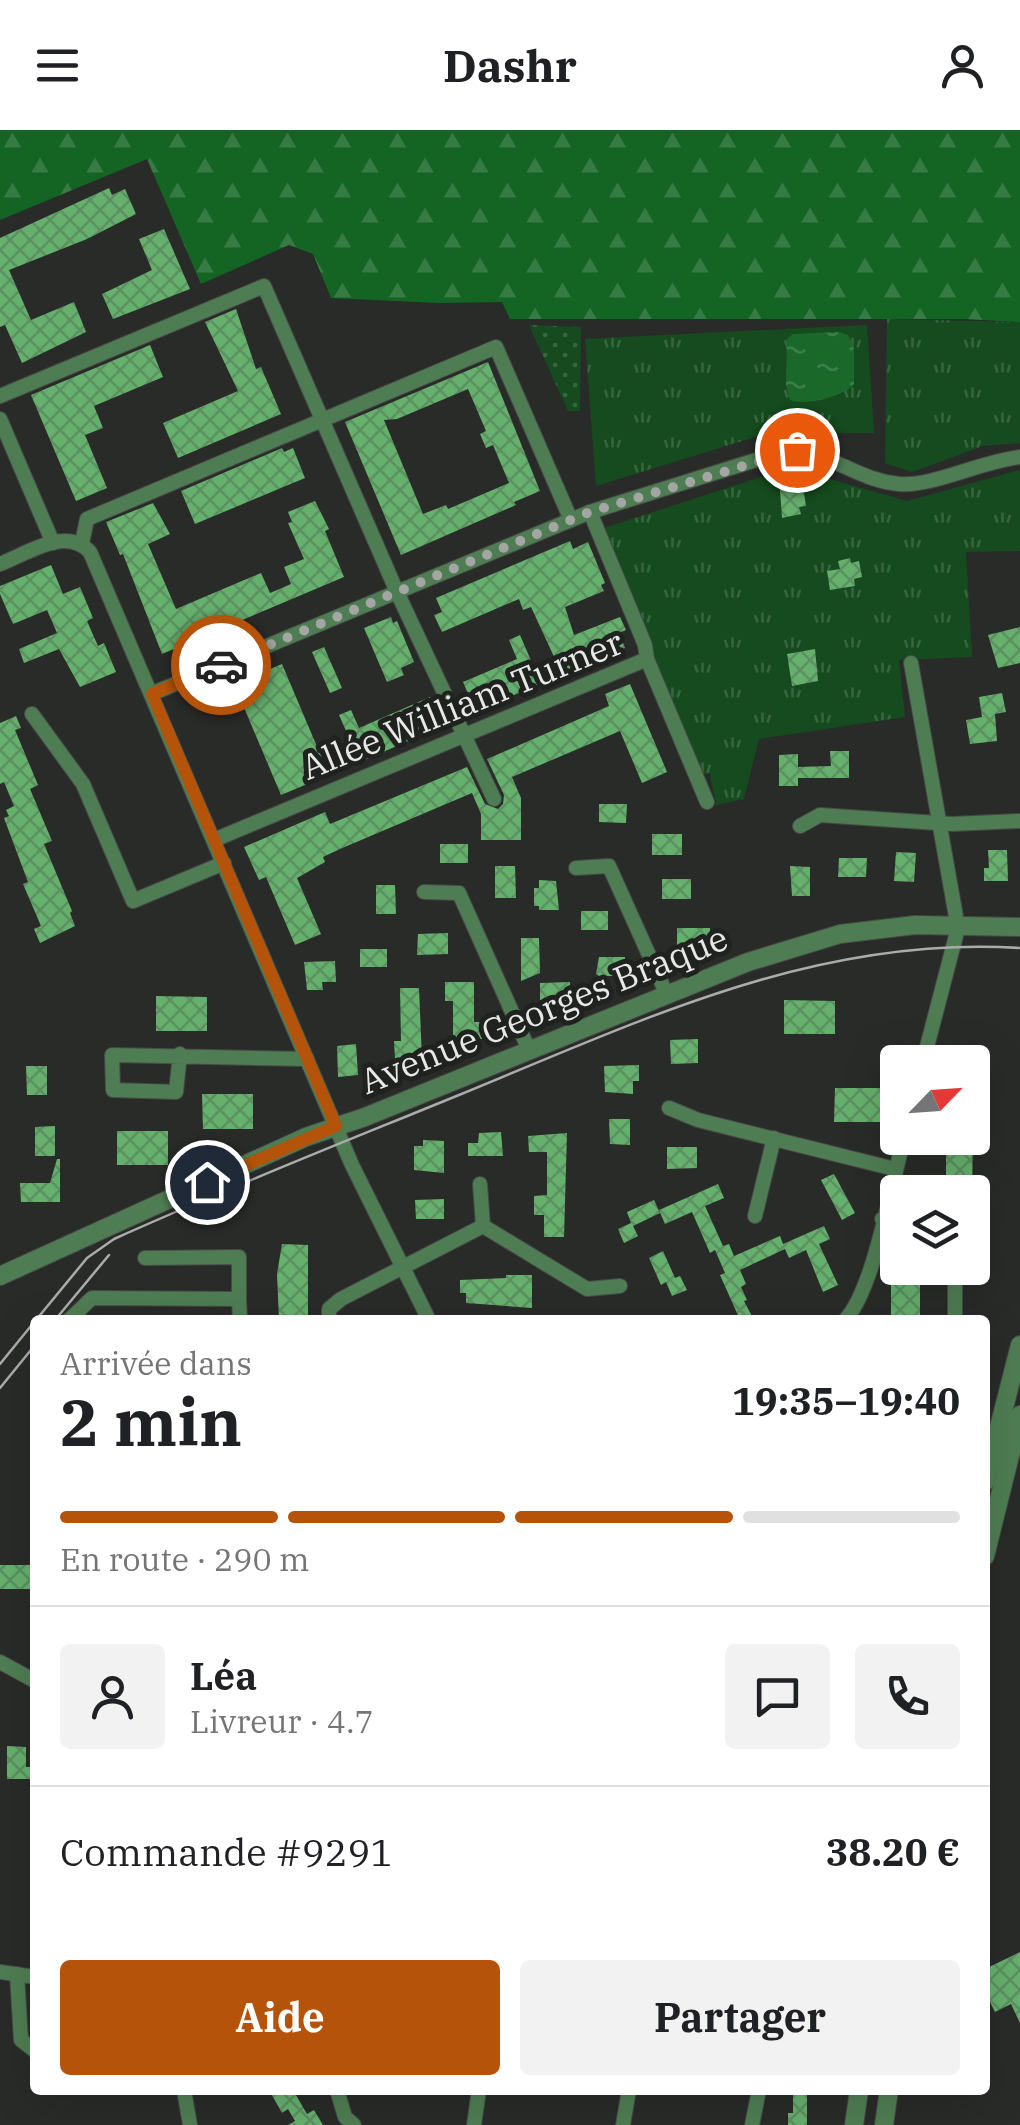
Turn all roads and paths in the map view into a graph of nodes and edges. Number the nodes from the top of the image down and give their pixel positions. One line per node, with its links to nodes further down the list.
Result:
1 (0, 396): 3 (street)
2 (0, 419): 7 (street)
3 (322, 419): 6 (street); 8 (street); 10 (street)
4 (1020, 457): 5 (street)
5 (590, 512): 6 (street); 11 (street)
6 (571, 520): 10 (street)
7 (53, 543): 8 (street); 9 (street)
8 (82, 543): 13 (street)
9 (0, 564)
10 (397, 592): 13 (street); 15 (street)
11 (647, 659): 15 (street, Allée William Turner); 17 (street, Allée William Turner)
12 (912, 663): 19 (street)
13 (152, 694): 21 (street)
14 (32, 714): 22 (street)
15 (464, 735): 16 (street); 21 (street, Allée William Turner)
16 (494, 799)
17 (707, 802)
18 (1020, 820): 19 (street)
19 (940, 824): 20 (street); 25 (street)
20 (800, 826)
21 (214, 840): 22 (street)
22 (224, 864): 31 (street)
23 (576, 868): 27 (street)
24 (424, 892): 29 (street)
25 (958, 928): 26 (street, Avenue Georges Braque); 27 (street, Avenue Georges Braque); 28 (street)
26 (1020, 928)
27 (667, 995): 29 (street, Avenue Georges Braque)
28 (927, 1045)
29 (529, 1050): 33 (street, Avenue Georges Braque)
30 (180, 1054): 30 (street); 31 (street)
31 (307, 1059): 33 (street)
32 (669, 1108): 34 (street)
33 (336, 1126): 43 (street); 44 (street, Avenue Georges Braque)
34 (774, 1138): 36 (street); 39 (street)
35 (899, 1155): 36 (street)
36 (895, 1169): 37 (street)
37 (893, 1175)
38 (480, 1184): 40 (street)
39 (755, 1216)
40 (483, 1226): 43 (street); 46 (street)
41 (880, 1228): 52 (street)
42 (145, 1258): 47 (street)
43 (404, 1268): 50 (street); 51 (street)
44 (1, 1270)
45 (954, 1285): 53 (street)
46 (620, 1286)
47 (240, 1298): 48 (street); 49 (street)
48 (75, 1315)
49 (240, 1315)
50 (330, 1315)
51 (427, 1315)
52 (849, 1315)
53 (955, 1315)
54 (1020, 1345): 56 (street)
55 (1020, 1416): 57 (street)
56 (990, 1462)
57 (990, 1536)
58 (0, 1663): 59 (street)
59 (30, 1678)
60 (0, 1972): 61 (street)
61 (17, 1974): 62 (street); 63 (street)
62 (30, 1977)
63 (30, 2047)
64 (185, 2095): 71 (street)
65 (338, 2095): 72 (street)
66 (478, 2095): 73 (street)
67 (628, 2095): 74 (street)
68 (758, 2095): 75 (street)
69 (858, 2095): 76 (street)
70 (888, 2095): 77 (street)
71 (190, 2125)
72 (354, 2125)
73 (474, 2125)
74 (624, 2125)
75 (752, 2125)
76 (854, 2125)
77 (884, 2125)

